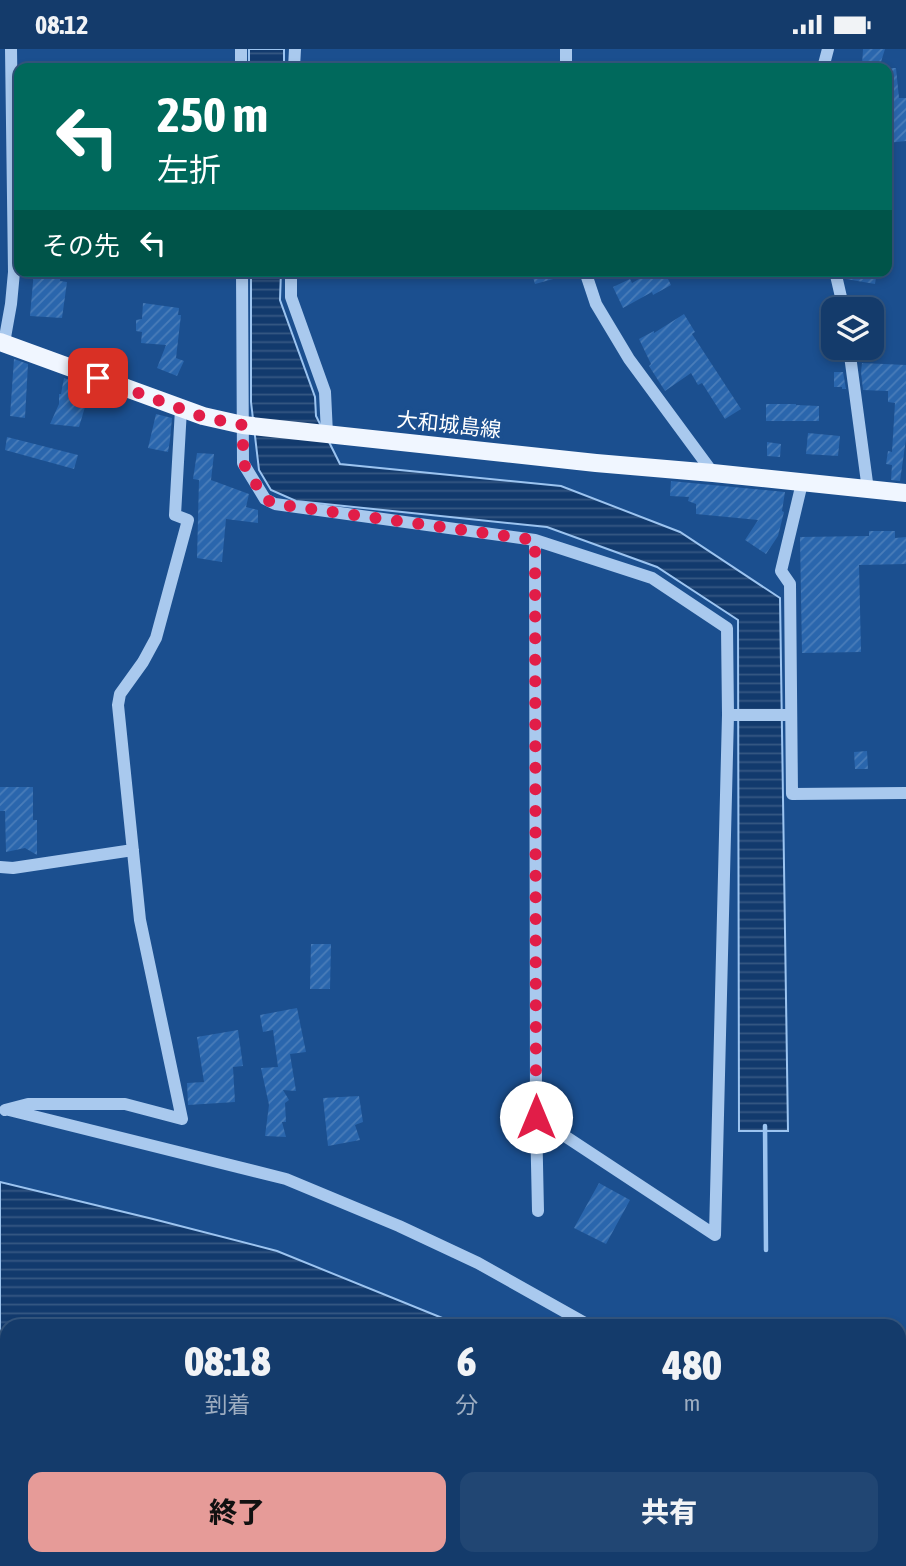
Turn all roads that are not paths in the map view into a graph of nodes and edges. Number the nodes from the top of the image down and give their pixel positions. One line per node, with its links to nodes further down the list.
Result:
1 (11, 49): 2 (street)
2 (6, 126): 3 (street)
3 (14, 256)
4 (14, 277): 10 (street)
5 (242, 277): 13 (street)
6 (291, 277): 14 (street)
7 (587, 277): 15 (street)
8 (836, 277): 9 (street)
9 (841, 297)
10 (2, 343): 12 (main road, 大和城島線)
11 (851, 360): 17 (street)
12 (181, 409): 13 (main road, 大和城島線); 23 (street)
13 (243, 425): 14 (main road, 大和城島線); 19 (street)
14 (327, 435): 15 (main road, 大和城島線)
15 (713, 473): 16 (main road, 大和城島線)
16 (802, 483): 17 (main road, 大和城島線); 21 (street)
17 (868, 490): 18 (main road, 大和城島線)
18 (906, 493)
19 (535, 540): 20 (street); 26 (street)
20 (728, 715): 21 (street); 26 (street)
21 (790, 715): 22 (street)
22 (906, 793)
23 (132, 850): 24 (street); 25 (street)
24 (0, 867)
25 (2, 1109): 28 (street)
26 (536, 1117): 27 (street)
27 (538, 1211)
28 (578, 1319)

